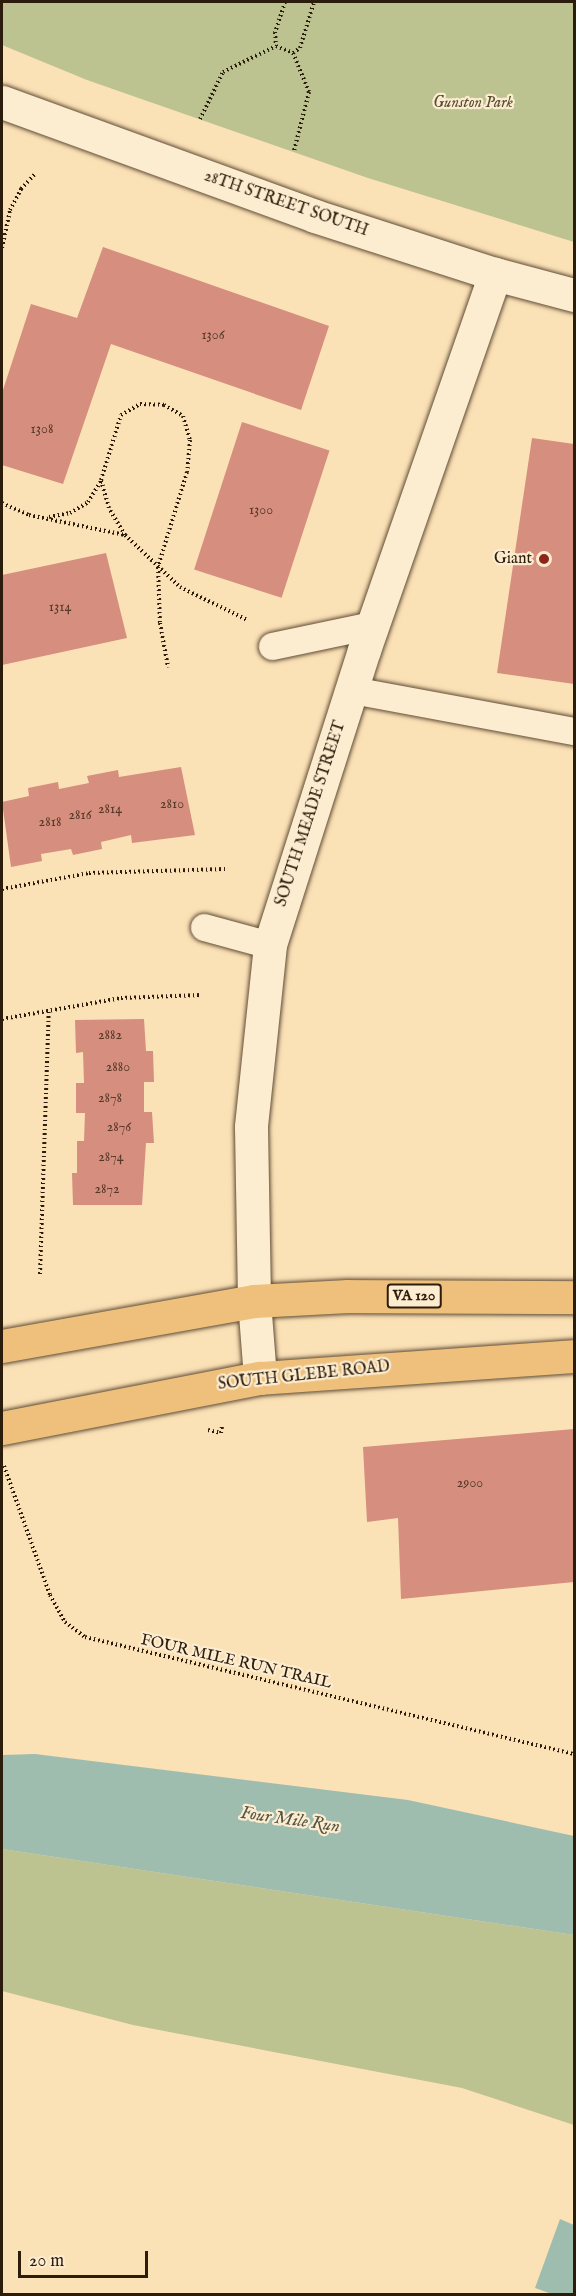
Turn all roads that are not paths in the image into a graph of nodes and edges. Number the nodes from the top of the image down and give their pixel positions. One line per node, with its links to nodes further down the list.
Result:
1 (2, 102): 2 (street, 28TH STREET SOUTH)
2 (495, 274): 3 (street, 28TH STREET SOUTH); 4 (street, SOUTH MEADE STREET)
3 (574, 295)
4 (372, 625): 5 (lane); 6 (street, SOUTH MEADE STREET)
5 (264, 636)
6 (352, 690): 7 (lane); 9 (street, SOUTH MEADE STREET)
7 (574, 731)
8 (204, 927): 9 (lane)
9 (270, 945): 11 (street, SOUTH MEADE STREET)
10 (574, 1297): 11 (main road, VA 120)
11 (254, 1301): 12 (main road, VA 120); 14 (street, SOUTH MEADE STREET)
12 (2, 1346)
13 (574, 1356): 14 (main road, SOUTH GLEBE ROAD)
14 (260, 1378): 15 (main road, SOUTH GLEBE ROAD)
15 (2, 1428)

